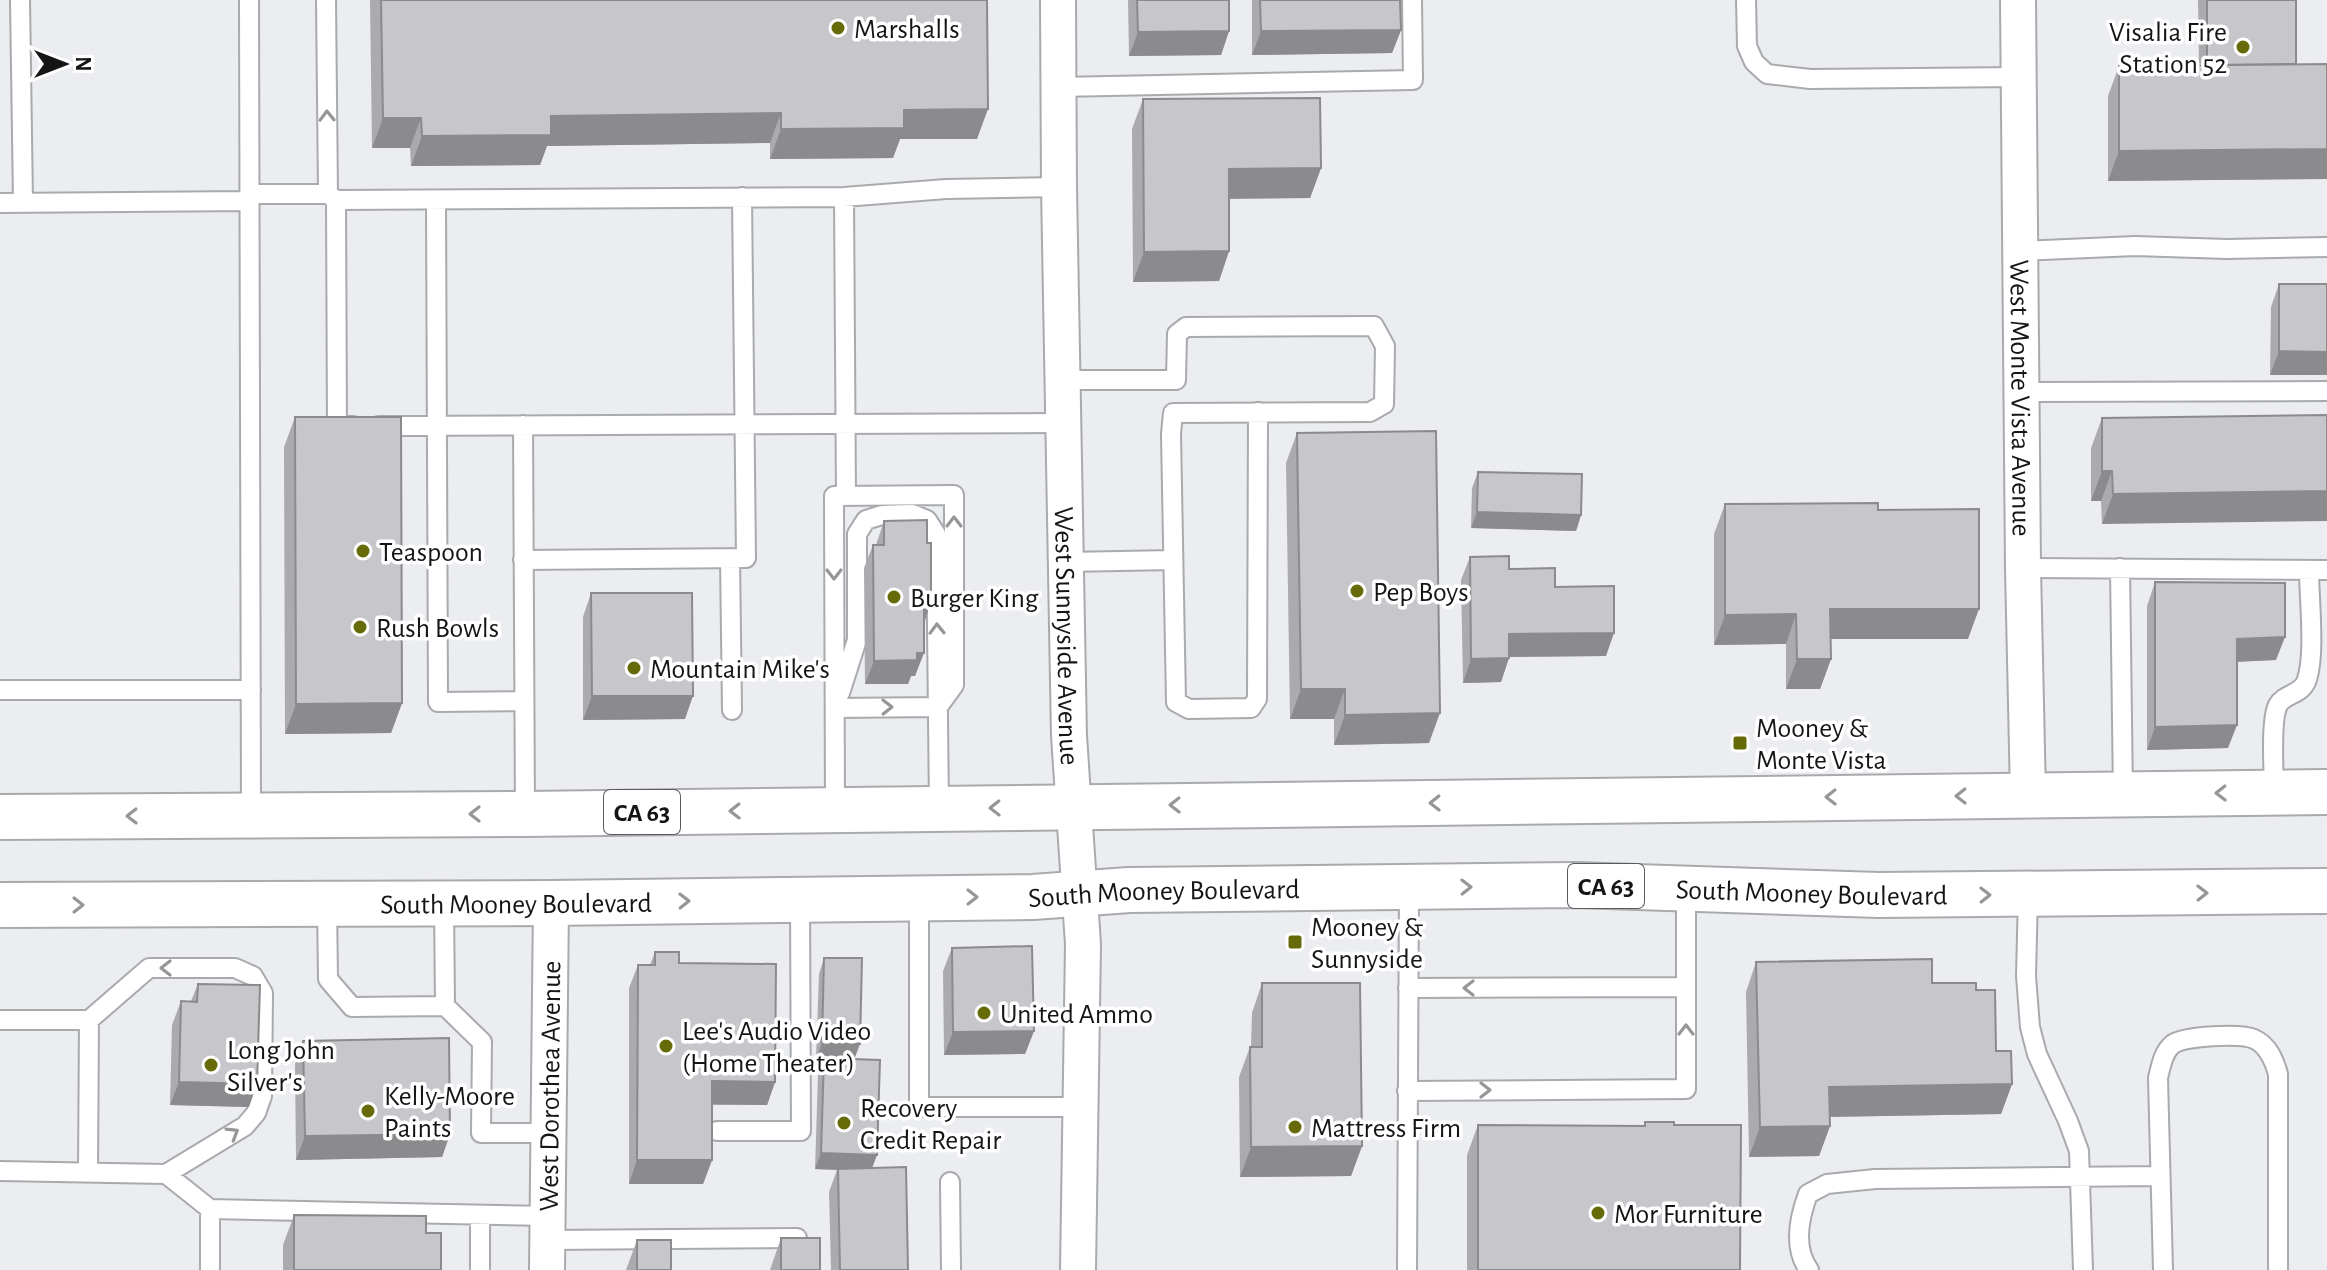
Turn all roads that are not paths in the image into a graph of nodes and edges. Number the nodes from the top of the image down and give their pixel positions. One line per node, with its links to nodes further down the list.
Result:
1 (20, 0): 16 (lane)
2 (249, 0): 14 (lane)
3 (326, 0): 11 (lane, one-way to 3)
4 (1058, 0): 9 (street, West Sunnyside Avenue)
5 (1412, 0): 9 (lane)
6 (1746, 0): 8 (lane)
7 (2018, 0): 8 (street, West Monte Vista Avenue)
8 (2019, 77): 19 (street, West Monte Vista Avenue)
9 (1059, 87): 10 (street, West Sunnyside Avenue)
10 (1059, 187): 13 (lane); 20 (street, West Sunnyside Avenue)
11 (332, 197): 14 (lane); 15 (lane); 30 (lane)
12 (742, 197): 13 (lane); 15 (lane); 29 (lane)
13 (844, 197): 27 (lane)
14 (249, 198): 16 (lane); 40 (lane)
15 (436, 200): 30 (lane)
16 (23, 202): 17 (lane)
17 (0, 203)
18 (2327, 247): 19 (lane)
19 (2022, 251): 23 (street, West Monte Vista Avenue)
20 (1063, 380): 21 (lane); 26 (street, West Sunnyside Avenue)
21 (1176, 380): 24 (lane); 25 (lane)
22 (2327, 391): 23 (lane)
23 (2022, 392): 36 (street, West Monte Vista Avenue)
24 (1258, 412): 25 (lane); 34 (lane)
25 (1173, 413): 34 (lane)
26 (1064, 423): 27 (lane); 35 (street, West Sunnyside Avenue)
27 (845, 424): 29 (lane); 31 (lane)
28 (523, 425): 29 (lane); 30 (lane); 33 (lane)
29 (745, 425): 32 (lane)
30 (437, 426): 41 (lane)
31 (846, 496): 42 (lane, one-way to 31); 43 (lane, one-way to 43)
32 (730, 558): 33 (lane); 44 (lane)
33 (523, 560): 41 (lane)
34 (1173, 560): 35 (lane)
35 (1066, 562): 49 (street, West Sunnyside Avenue)
36 (2023, 568): 37 (lane); 47 (street, West Monte Vista Avenue)
37 (2120, 568): 38 (lane); 48 (lane)
38 (2318, 570): 46 (lane)
39 (0, 690): 40 (lane)
40 (251, 690): 53 (lane)
41 (524, 701): 52 (lane)
42 (938, 707): 43 (lane, one-way to 42); 43 (lane, one-way to 43); 50 (lane)
43 (835, 708): 51 (lane)
44 (732, 710)
45 (2327, 792): 46 (main road, CA 63)
46 (2274, 793): 48 (main road, CA 63, one-way to 48)
47 (2028, 795): 48 (main road, CA 63); 49 (main road, CA 63, one-way to 49)
48 (2123, 795)
49 (1073, 807): 50 (main road, CA 63, one-way to 50); 58 (street, West Sunnyside Avenue)
50 (939, 809): 51 (main road, CA 63)
51 (835, 810): 52 (main road, CA 63, one-way to 52)
52 (525, 814): 53 (main road, CA 63, one-way to 53)
53 (251, 815): 54 (main road, CA 63, one-way to 54)
54 (0, 817)
55 (1409, 887): 56 (main road, South Mooney Boulevard / CA 63, one-way to 56); 58 (main road, South Mooney Boulevard / CA 63); 67 (lane)
56 (1686, 888): 59 (main road, South Mooney Boulevard / CA 63, one-way to 59); 66 (lane)
57 (2327, 891): 59 (main road, South Mooney Boulevard / CA 63, one-way to 57)
58 (1080, 894): 60 (main road, South Mooney Boulevard / CA 63, one-way to 58); 72 (street, West Sunnyside Avenue)
59 (2028, 894): 79 (lane)
60 (919, 897): 61 (main road, South Mooney Boulevard / CA 63); 72 (lane)
61 (800, 899): 63 (main road, South Mooney Boulevard / CA 63, one-way to 61); 73 (lane)
62 (444, 903): 63 (main road, South Mooney Boulevard / CA 63); 64 (main road, South Mooney Boulevard / CA 63); 68 (lane)
63 (551, 903): 74 (street, West Dorothea Avenue)
64 (327, 904): 65 (main road, South Mooney Boulevard / CA 63, one-way to 64); 68 (lane)
65 (0, 905)
66 (1686, 987): 67 (lane, one-way to 67); 71 (lane, one-way to 66)
67 (1408, 988): 71 (lane)
68 (445, 1006): 74 (lane)
69 (0, 1020): 70 (lane)
70 (89, 1020): 76 (lane); 77 (lane, one-way to 70)
71 (1407, 1091): 89 (lane)
72 (1082, 1107): 88 (street, West Sunnyside Avenue)
73 (717, 1131)
74 (549, 1133): 84 (street, West Dorothea Avenue)
75 (0, 1171): 76 (lane)
76 (88, 1172): 77 (lane)
77 (166, 1174): 81 (lane)
78 (2160, 1176): 79 (lane); 92 (lane); 93 (lane)
79 (2081, 1178): 90 (lane); 91 (lane)
80 (950, 1182): 87 (lane)
81 (210, 1209): 82 (lane); 85 (lane)
82 (480, 1215): 84 (lane); 86 (lane)
83 (797, 1238): 84 (lane)
84 (548, 1242)
85 (210, 1270)
86 (480, 1270)
87 (951, 1270)
88 (1078, 1270)
89 (1407, 1270)
90 (1809, 1270)
91 (2083, 1270)
92 (2163, 1270)
93 (2278, 1270)

